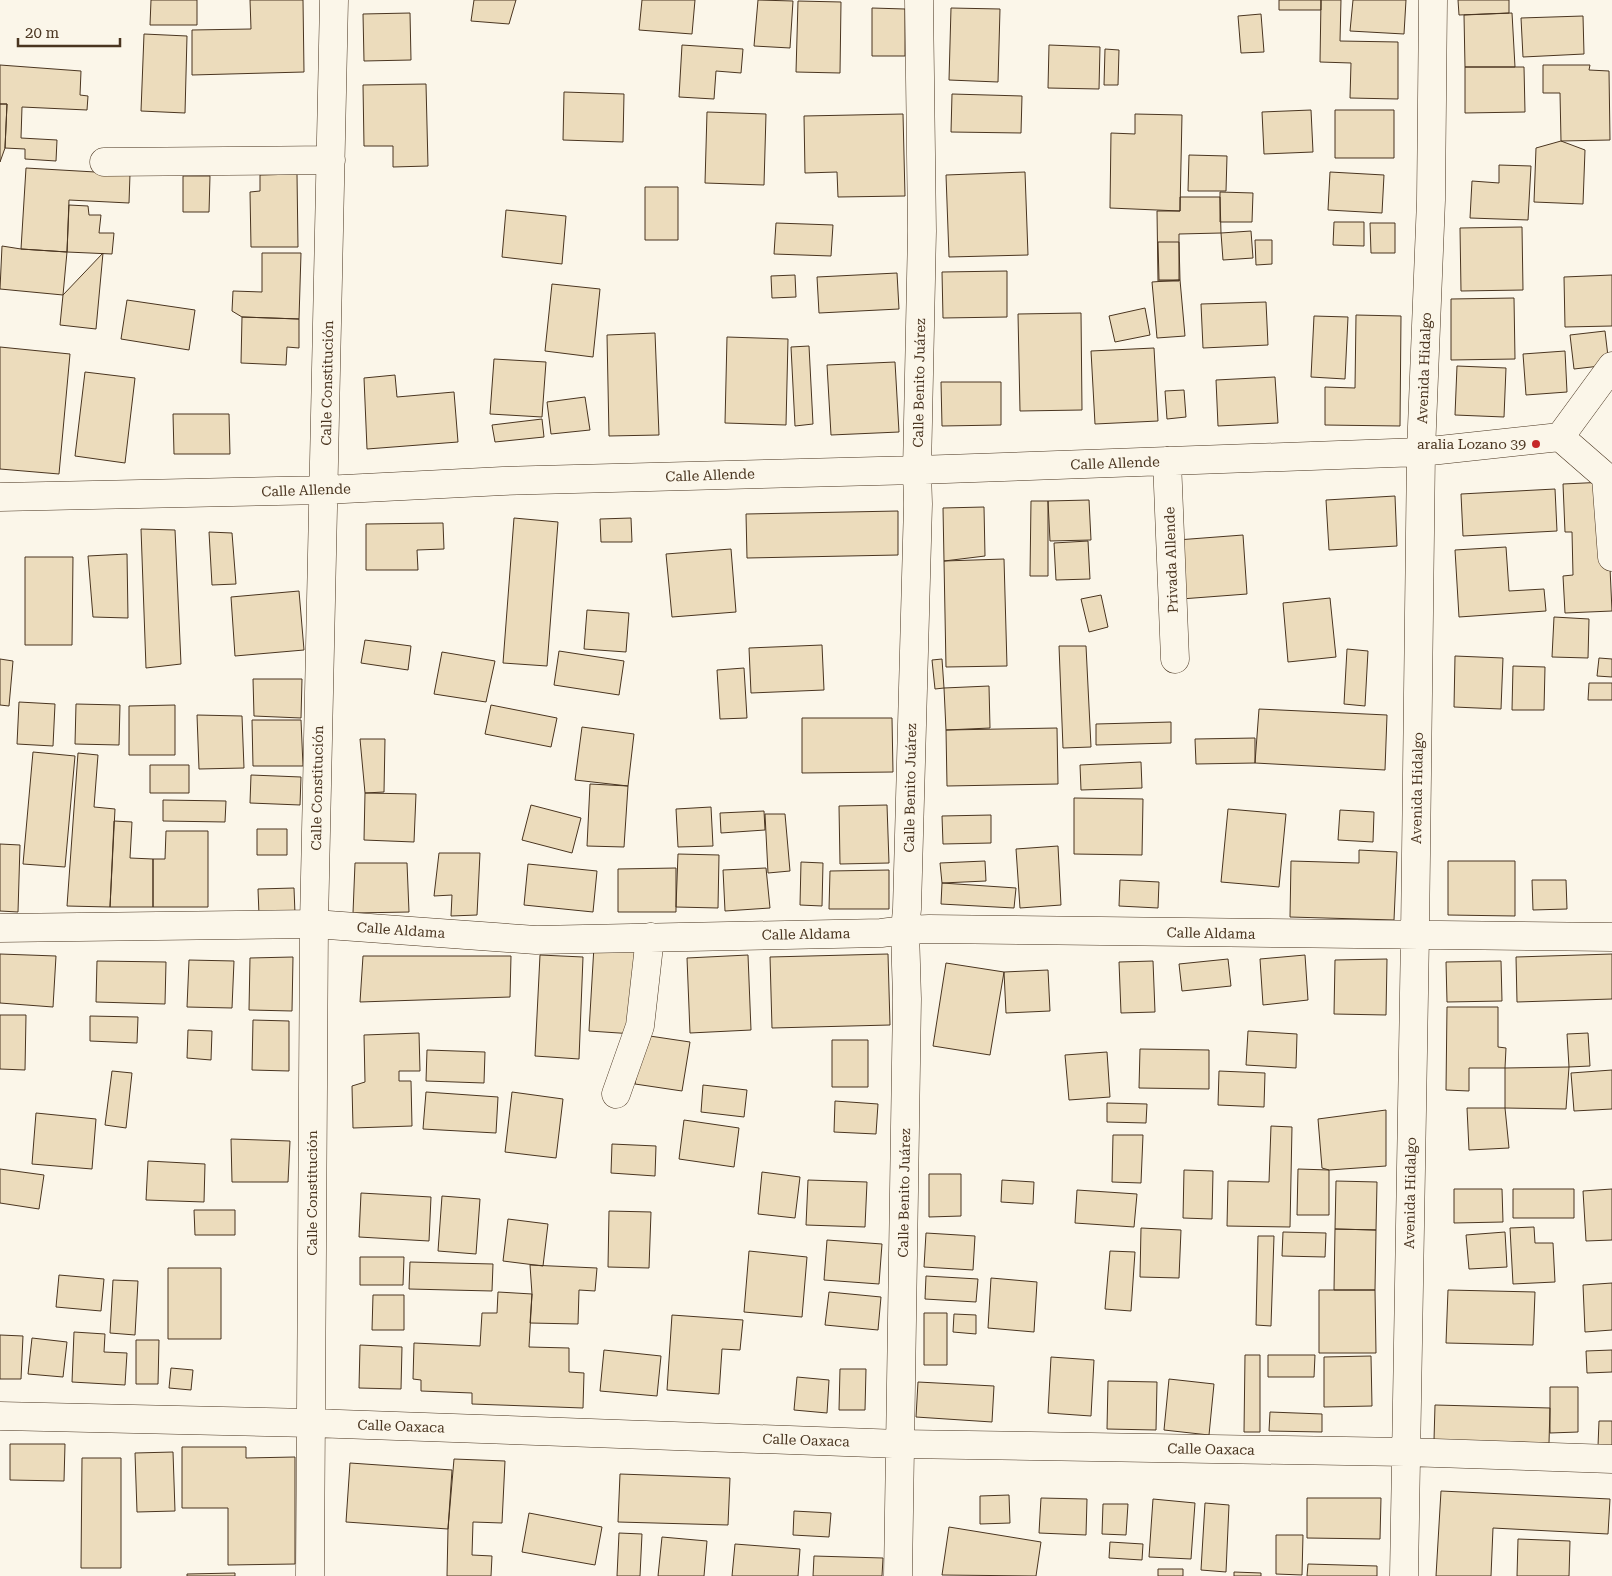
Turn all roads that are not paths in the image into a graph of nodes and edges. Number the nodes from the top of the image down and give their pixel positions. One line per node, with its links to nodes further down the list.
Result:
1 (334, 0): 4 (street, Calle Constitución)
2 (919, 0): 10 (street, Calle Benito Juárez)
3 (1433, 0): 8 (street, Avenida Hidalgo)
4 (331, 160): 5 (street); 11 (street, Calle Constitución)
5 (104, 162)
6 (1612, 366): 7 (street)
7 (1560, 437): 8 (street, Calle Allende); 13 (street)
8 (1421, 452): 9 (street, Calle Allende); 18 (street, Avenida Hidalgo)
9 (1167, 461): 10 (street, Calle Allende); 14 (street, Privada Allende)
10 (917, 470): 11 (street, Calle Allende); 17 (street, Calle Benito Juárez)
11 (324, 490): 12 (street, Calle Allende); 15 (street, Calle Constitución)
12 (0, 497)
13 (1612, 557)
14 (1175, 658)
15 (314, 924): 16 (street, Calle Aldama); 19 (street, Calle Aldama); 23 (street, Calle Constitución)
16 (0, 928)
17 (905, 930): 18 (street, Calle Aldama); 19 (street, Calle Aldama); 24 (street, Calle Benito Juárez)
18 (1415, 935): 20 (street, Calle Aldama); 25 (street, Avenida Hidalgo)
19 (650, 937): 21 (street)
20 (1612, 937)
21 (616, 1094)
22 (0, 1416): 23 (street, Calle Oaxaca)
23 (311, 1423): 24 (street, Calle Oaxaca); 27 (street, Calle Constitución)
24 (900, 1444): 25 (street, Calle Oaxaca); 28 (street, Calle Benito Juárez)
25 (1406, 1452): 26 (street, Calle Oaxaca); 29 (street, Avenida Hidalgo)
26 (1612, 1459)
27 (310, 1576)
28 (898, 1576)
29 (1404, 1576)

